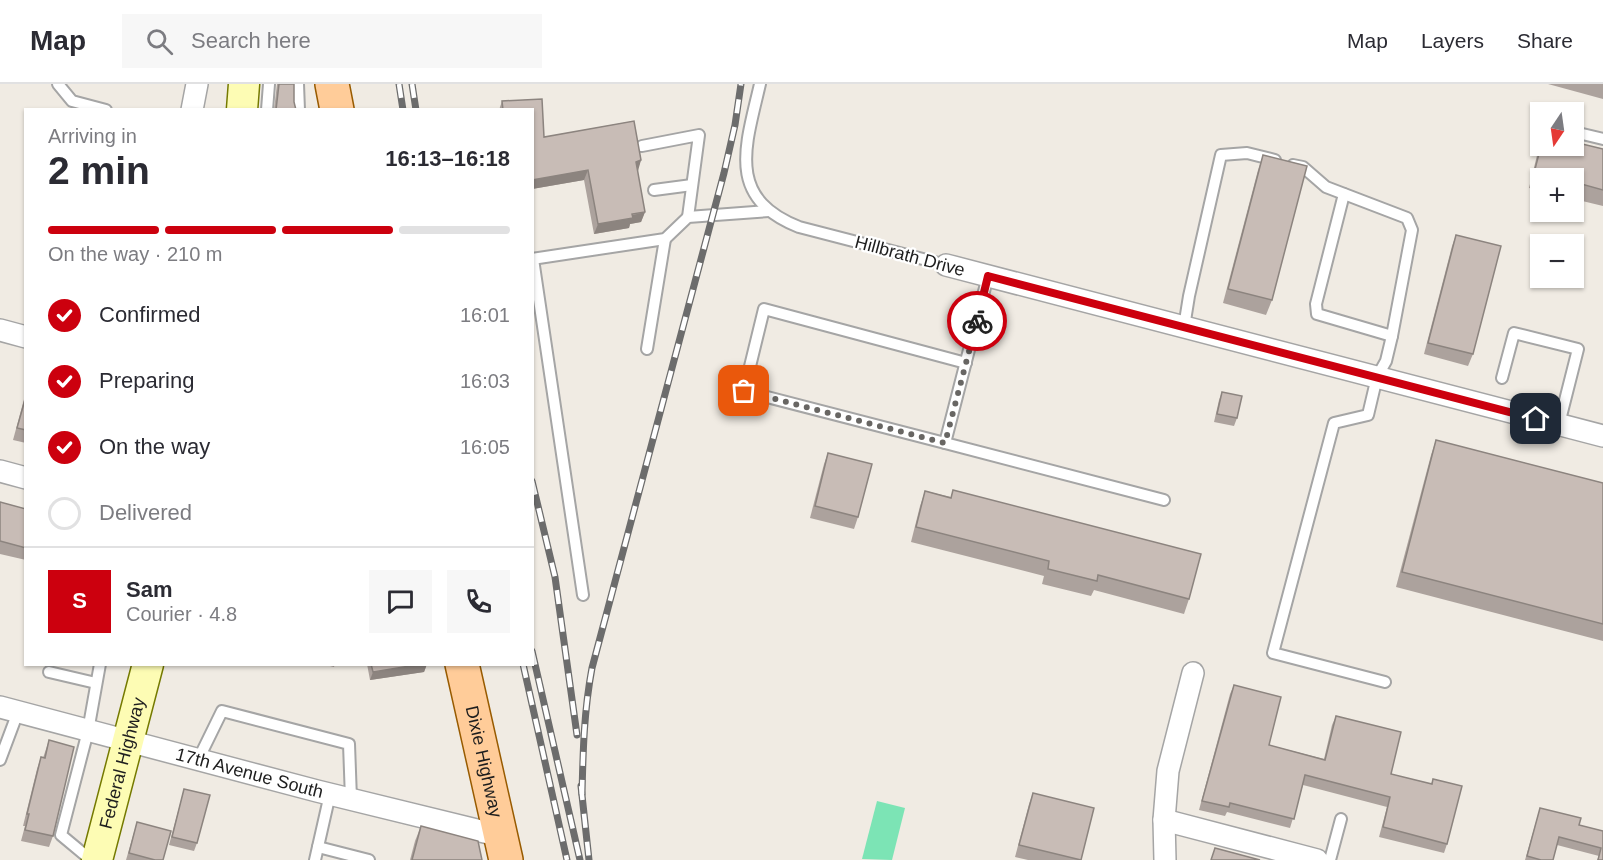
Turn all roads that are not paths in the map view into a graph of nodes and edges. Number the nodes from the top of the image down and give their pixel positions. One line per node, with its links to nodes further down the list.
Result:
1 (58, 84): 8 (lane)
2 (197, 84): 9 (street)
3 (244, 84): 10 (main road)
4 (269, 84): 11 (lane)
5 (298, 84): 12 (lane)
6 (332, 84): 13 (main road)
7 (760, 84): 20 (lane, Hillbrath Drive)
8 (99, 108)
9 (192, 108)
10 (242, 108)
11 (267, 108)
12 (299, 108)
13 (337, 108)
14 (1584, 134): 15 (lane)
15 (1603, 139)
16 (642, 146): 17 (lane)
17 (692, 185): 18 (lane); 21 (lane)
18 (654, 190)
19 (1344, 194): 27 (lane); 30 (lane); 30 (lane)
20 (769, 211): 21 (lane); 25 (lane, Hillbrath Drive)
21 (688, 217): 22 (lane)
22 (664, 239): 23 (lane); 31 (lane)
23 (534, 259)
24 (534, 266): 41 (lane)
25 (946, 266): 26 (street, Hillbrath Drive)
26 (988, 276): 27 (street, Hillbrath Drive); 32 (lane)
27 (1184, 327): 33 (street, Hillbrath Drive)
28 (0, 330): 29 (street)
29 (24, 336)
30 (1392, 336): 33 (lane)
31 (647, 349)
32 (966, 363): 37 (lane); 37 (lane)
33 (1377, 378): 35 (street, Hillbrath Drive); 47 (lane)
34 (1502, 378): 35 (lane)
35 (1558, 424): 36 (street, Hillbrath Drive)
36 (1603, 436)
37 (945, 443): 40 (lane)
38 (0, 471): 39 (street)
39 (24, 477)
40 (1164, 500)
41 (583, 595)
42 (100, 666): 48 (lane)
43 (148, 666): 51 (main road, Federal Highway)
44 (462, 666): 58 (main road, Dixie Highway)
45 (49, 672): 48 (lane)
46 (1193, 673): 56 (street)
47 (1385, 682)
48 (96, 683): 50 (lane)
49 (9, 710): 50 (street, 17th Avenue South); 52 (lane)
50 (88, 731): 51 (street, 17th Avenue South); 59 (lane)
51 (129, 741): 53 (street, 17th Avenue South); 60 (main road, Federal Highway)
52 (0, 760)
53 (198, 760): 54 (street, 17th Avenue South); 54 (lane)
54 (341, 797): 57 (lane); 58 (street, 17th Avenue South)
55 (1341, 819): 65 (lane)
56 (1164, 820): 63 (street); 64 (street)
57 (318, 847): 61 (lane); 62 (lane)
58 (503, 848)
59 (91, 860)
60 (97, 860)
61 (315, 860)
62 (369, 860)
63 (1165, 860)
64 (1317, 860)
65 (1330, 860)

